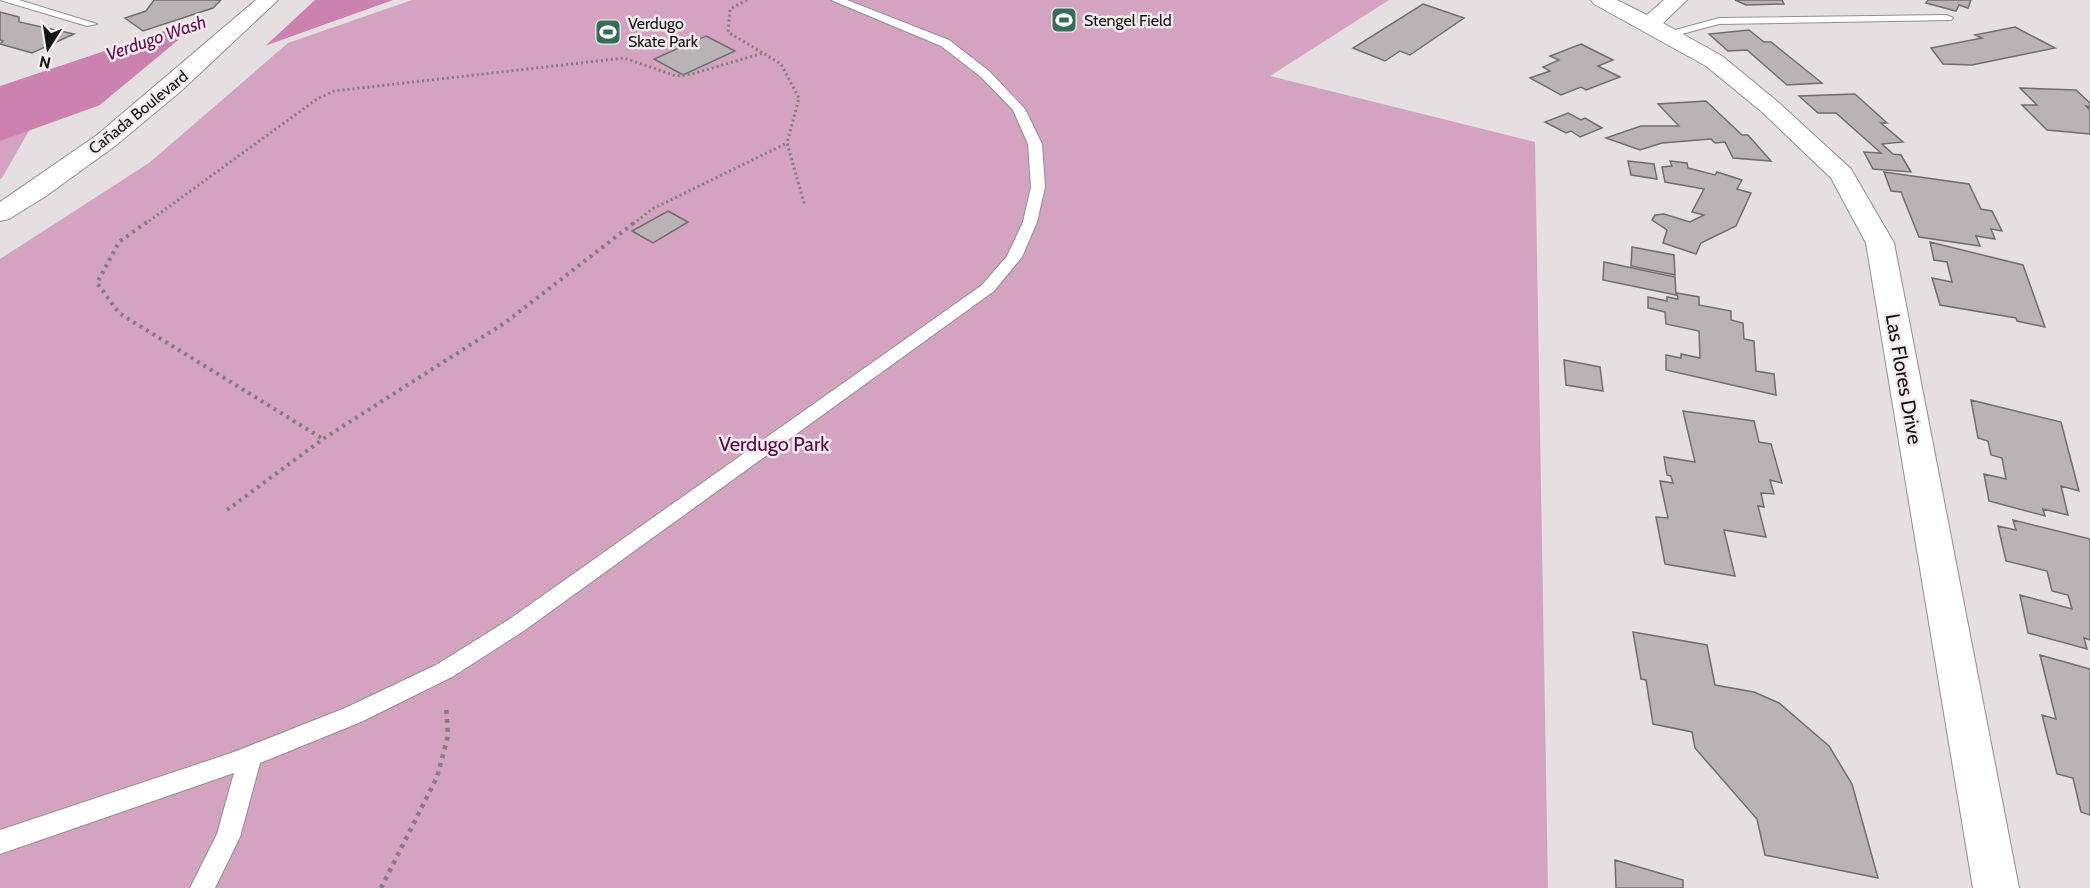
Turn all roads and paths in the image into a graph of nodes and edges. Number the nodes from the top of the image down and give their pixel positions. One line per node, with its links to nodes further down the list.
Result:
1 (6, 0): 8 (lane)
2 (268, 0): 13 (street, Cañada Boulevard)
3 (747, 0): 10 (path)
4 (837, 0): 16 (lane)
5 (1601, 0): 9 (street, Las Flores Drive)
6 (1677, 0): 9 (street)
7 (1947, 18): 9 (lane)
8 (91, 24)
9 (1658, 29): 21 (street, Las Flores Drive)
10 (763, 53): 11 (path); 14 (path)
11 (787, 143): 12 (path); 14 (path)
12 (805, 206)
13 (0, 213)
14 (323, 439): 15 (path)
15 (227, 510)
16 (444, 671): 17 (lane); 20 (path)
17 (251, 755): 18 (lane); 19 (lane)
18 (0, 842)
19 (202, 888)
20 (381, 888)
21 (1996, 888)

